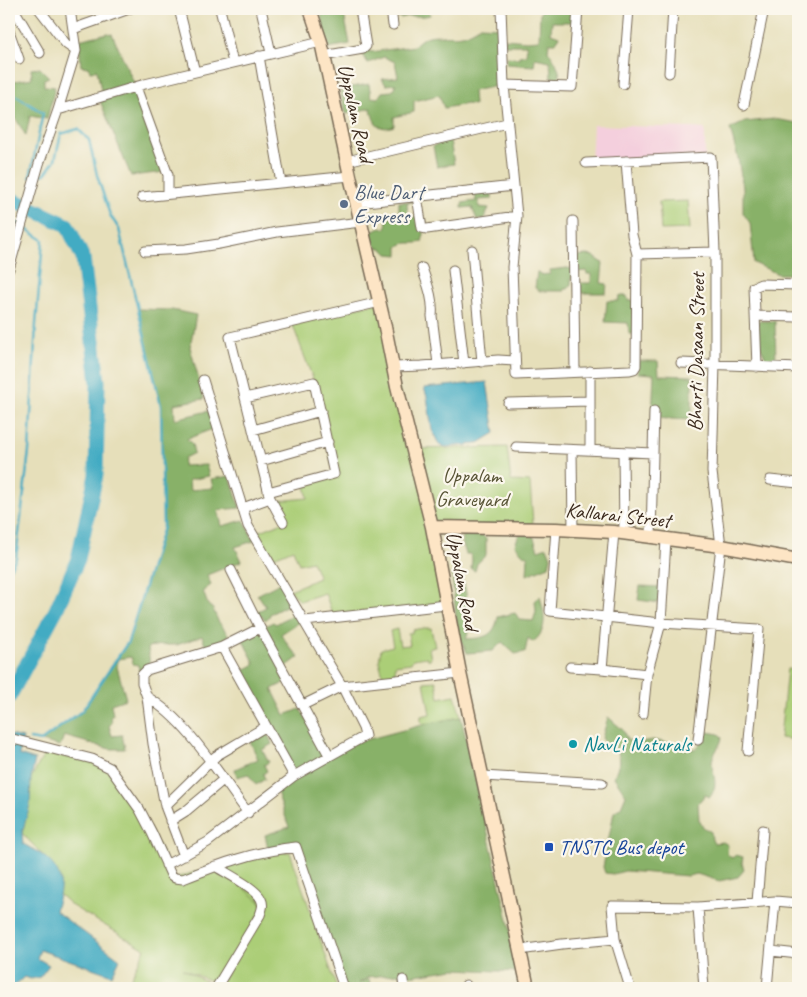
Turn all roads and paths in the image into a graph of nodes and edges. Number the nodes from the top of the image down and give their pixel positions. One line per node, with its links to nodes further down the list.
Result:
1 (14, 9): 21 (street)
2 (40, 9): 20 (street)
3 (70, 9): 17 (street)
4 (129, 9): 17 (street)
5 (179, 9): 27 (street)
6 (220, 9): 26 (street)
7 (261, 9): 22 (street)
8 (310, 9): 19 (main road, Uppalam Road)
9 (360, 9): 24 (street)
10 (390, 9): 16 (street)
11 (501, 9): 30 (street)
12 (578, 9): 30 (street)
13 (629, 9): 29 (street)
14 (673, 9): 28 (street)
15 (764, 9): 32 (street)
16 (394, 25)
17 (74, 29): 20 (street)
18 (9, 31): 25 (street)
19 (321, 42): 22 (street); 24 (main road, Uppalam Road)
20 (76, 51): 33 (street)
21 (40, 53)
22 (271, 53): 23 (street)
23 (259, 56): 26 (street); 39 (street)
24 (323, 56): 35 (main road, Uppalam Road)
25 (20, 59)
26 (233, 62): 27 (street)
27 (195, 72): 31 (street)
28 (670, 73)
29 (623, 84)
30 (504, 85): 34 (street)
31 (136, 87): 33 (street); 41 (street)
32 (744, 105)
33 (58, 110): 51 (street)
34 (507, 123): 35 (street); 40 (street)
35 (347, 161): 38 (main road, Uppalam Road)
36 (626, 161): 37 (street); 50 (street, Bharti Dasaan Street); 52 (street)
37 (586, 163)
38 (350, 176): 39 (street); 44 (main road, Uppalam Road)
39 (281, 183): 41 (street)
40 (514, 186): 42 (street); 45 (street)
41 (168, 194): 43 (street)
42 (417, 196): 44 (street); 45 (street)
43 (142, 197)
44 (357, 203): 47 (main road, Uppalam Road)
45 (516, 216): 60 (street)
46 (572, 221): 70 (street)
47 (361, 222): 49 (street); 57 (main road, Uppalam Road)
48 (472, 250): 61 (street)
49 (145, 251)
50 (715, 252): 52 (street); 65 (street, Bharti Dasaan Street)
51 (10, 254): 54 (street)
52 (636, 254): 69 (street)
53 (422, 268): 64 (street)
54 (9, 269)
55 (453, 270): 62 (street)
56 (798, 285): 58 (street)
57 (380, 302): 66 (main road, Uppalam Road); 72 (street)
58 (755, 316): 59 (street); 67 (street)
59 (798, 317)
60 (515, 361): 61 (street); 70 (street)
61 (482, 362): 62 (street)
62 (464, 363): 64 (street)
63 (681, 363): 65 (street)
64 (438, 364): 66 (street)
65 (715, 364): 67 (street); 96 (street, Bharti Dasaan Street)
66 (394, 367): 90 (main road, Uppalam Road)
67 (757, 367): 68 (street)
68 (798, 368)
69 (590, 371): 70 (street); 73 (street)
70 (575, 372)
71 (203, 380): 88 (street)
72 (245, 398): 75 (street); 77 (street)
73 (590, 401): 74 (street); 81 (street)
74 (508, 403)
75 (321, 411): 77 (street); 78 (street)
76 (654, 411): 83 (street)
77 (253, 430): 84 (street)
78 (328, 442): 84 (street); 87 (street)
79 (516, 447): 80 (street)
80 (572, 450): 81 (street); 92 (street)
81 (590, 450): 82 (street)
82 (623, 452): 83 (street); 93 (street)
83 (653, 453): 94 (street)
84 (261, 461): 87 (street)
85 (770, 480): 86 (street)
86 (798, 483)
87 (269, 495): 88 (street); 89 (street)
88 (243, 508): 101 (street)
89 (284, 522)
90 (432, 527): 91 (main road, Kallarai Street); 99 (main road, Uppalam Road)
91 (556, 529): 92 (main road, Kallarai Street); 100 (street)
92 (573, 531): 93 (main road, Kallarai Street)
93 (619, 533): 94 (main road, Kallarai Street); 100 (street)
94 (651, 538): 95 (main road, Kallarai Street)
95 (666, 540): 96 (main road, Kallarai Street); 102 (street)
96 (721, 546): 97 (main road, Kallarai Street); 103 (street, Bharti Dasaan Street)
97 (798, 560)
98 (231, 570): 104 (street)
99 (446, 604): 101 (street); 108 (main road, Uppalam Road)
100 (606, 616): 102 (street); 107 (street)
101 (305, 621): 110 (street)
102 (661, 623): 103 (street); 109 (street)
103 (711, 626): 116 (street, Bharti Dasaan Street); 117 (street)
104 (260, 628): 105 (street); 112 (street)
105 (222, 647): 111 (street); 114 (street)
106 (570, 667): 107 (street)
107 (602, 669): 109 (street)
108 (460, 673): 110 (street); 121 (main road, Uppalam Road)
109 (647, 674): 113 (street)
110 (342, 686): 112 (street); 118 (street)
111 (147, 697): 119 (street); 124 (street)
112 (303, 705): 118 (street)
113 (643, 714)
114 (266, 727): 119 (street); 120 (street)
115 (9, 738): 129 (street)
116 (698, 740)
117 (748, 751)
118 (329, 755): 120 (street)
119 (210, 762): 122 (street); 124 (street)
120 (294, 776): 125 (street)
121 (483, 776): 123 (street); 136 (main road, Uppalam Road)
122 (223, 780): 125 (street); 126 (street)
123 (602, 783)
124 (164, 806): 126 (street)
125 (248, 812): 128 (street)
126 (170, 821): 128 (street)
127 (763, 830): 132 (street)
128 (184, 856): 129 (street)
129 (166, 865): 130 (street)
130 (215, 866): 139 (street); 140 (street)
131 (775, 901): 132 (street); 133 (street); 137 (street)
132 (757, 902): 134 (street)
133 (798, 903)
134 (698, 907): 135 (street); 143 (street)
135 (615, 939): 136 (street); 142 (street)
136 (520, 950): 141 (main road, Uppalam Road)
137 (771, 951): 138 (street); 144 (street)
138 (798, 954)
139 (216, 988)
140 (344, 988)
141 (528, 988)
142 (630, 988)
143 (704, 988)
144 (767, 988)

